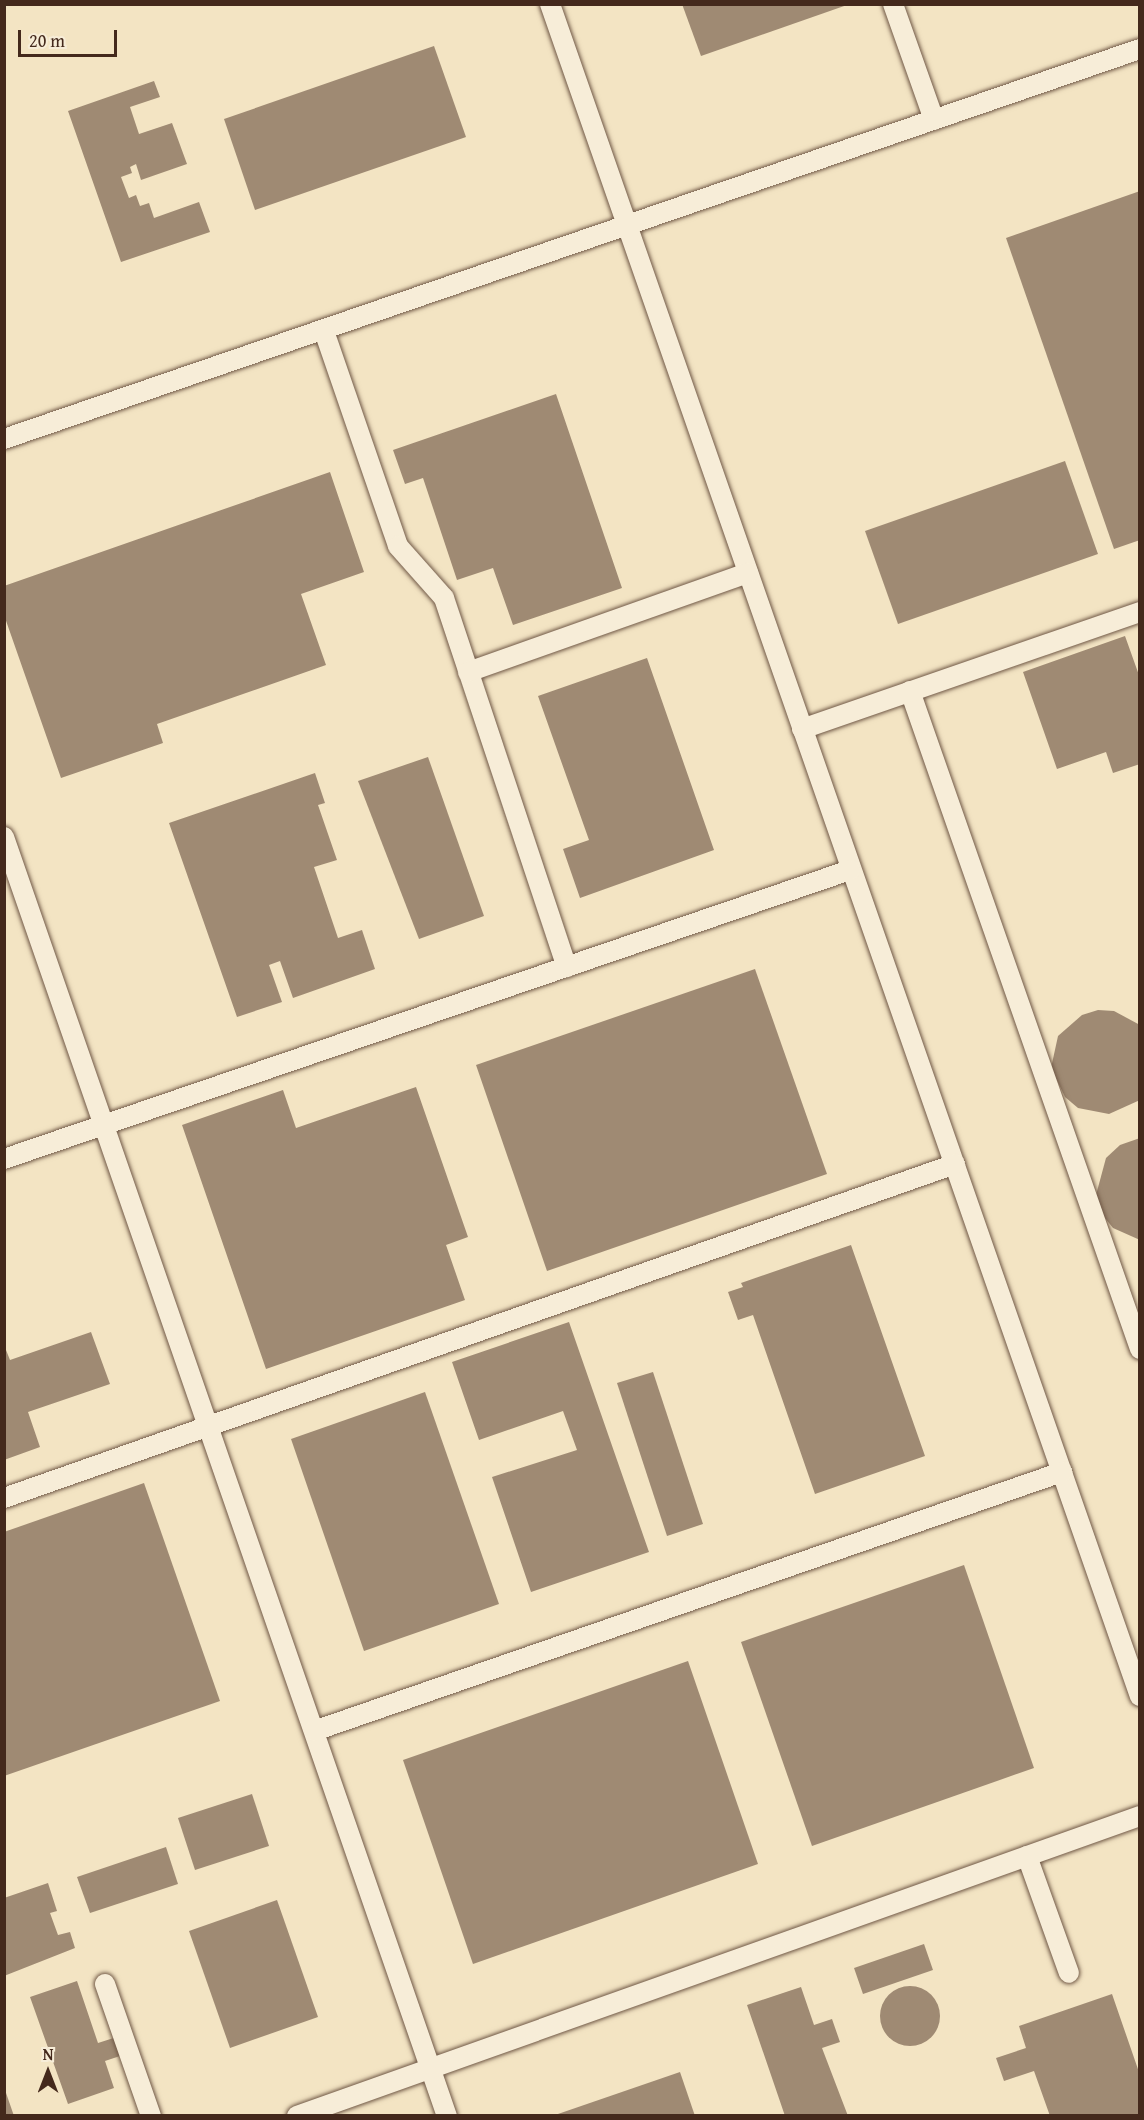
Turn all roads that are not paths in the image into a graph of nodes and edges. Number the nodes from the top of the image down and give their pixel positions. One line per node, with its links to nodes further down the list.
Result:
1 (550, 4): 5 (lane)
2 (893, 4): 4 (lane)
3 (1140, 49): 4 (lane)
4 (934, 120): 5 (lane)
5 (630, 226): 6 (lane); 8 (lane)
6 (324, 331): 7 (lane); 10 (lane)
7 (4, 439)
8 (748, 573): 10 (lane); 12 (lane)
9 (1140, 612): 11 (lane)
10 (468, 672): 15 (lane)
11 (910, 691): 12 (lane); 19 (lane)
12 (802, 729): 14 (lane)
13 (6, 847): 16 (lane)
14 (850, 870): 15 (lane); 18 (lane)
15 (567, 967): 16 (lane)
16 (104, 1125): 17 (lane); 20 (lane)
17 (4, 1159)
18 (955, 1164): 20 (lane); 21 (lane)
19 (1140, 1349)
20 (207, 1426): 22 (lane); 24 (lane)
21 (1062, 1472): 23 (lane); 24 (lane)
22 (4, 1498)
23 (1140, 1696)
24 (314, 1731): 29 (lane)
25 (1140, 1816): 26 (lane)
26 (1027, 1856): 27 (lane); 29 (lane)
27 (1069, 1973)
28 (105, 1984): 30 (lane)
29 (432, 2070): 31 (lane); 32 (lane)
30 (151, 2115)
31 (297, 2115)
32 (447, 2115)

